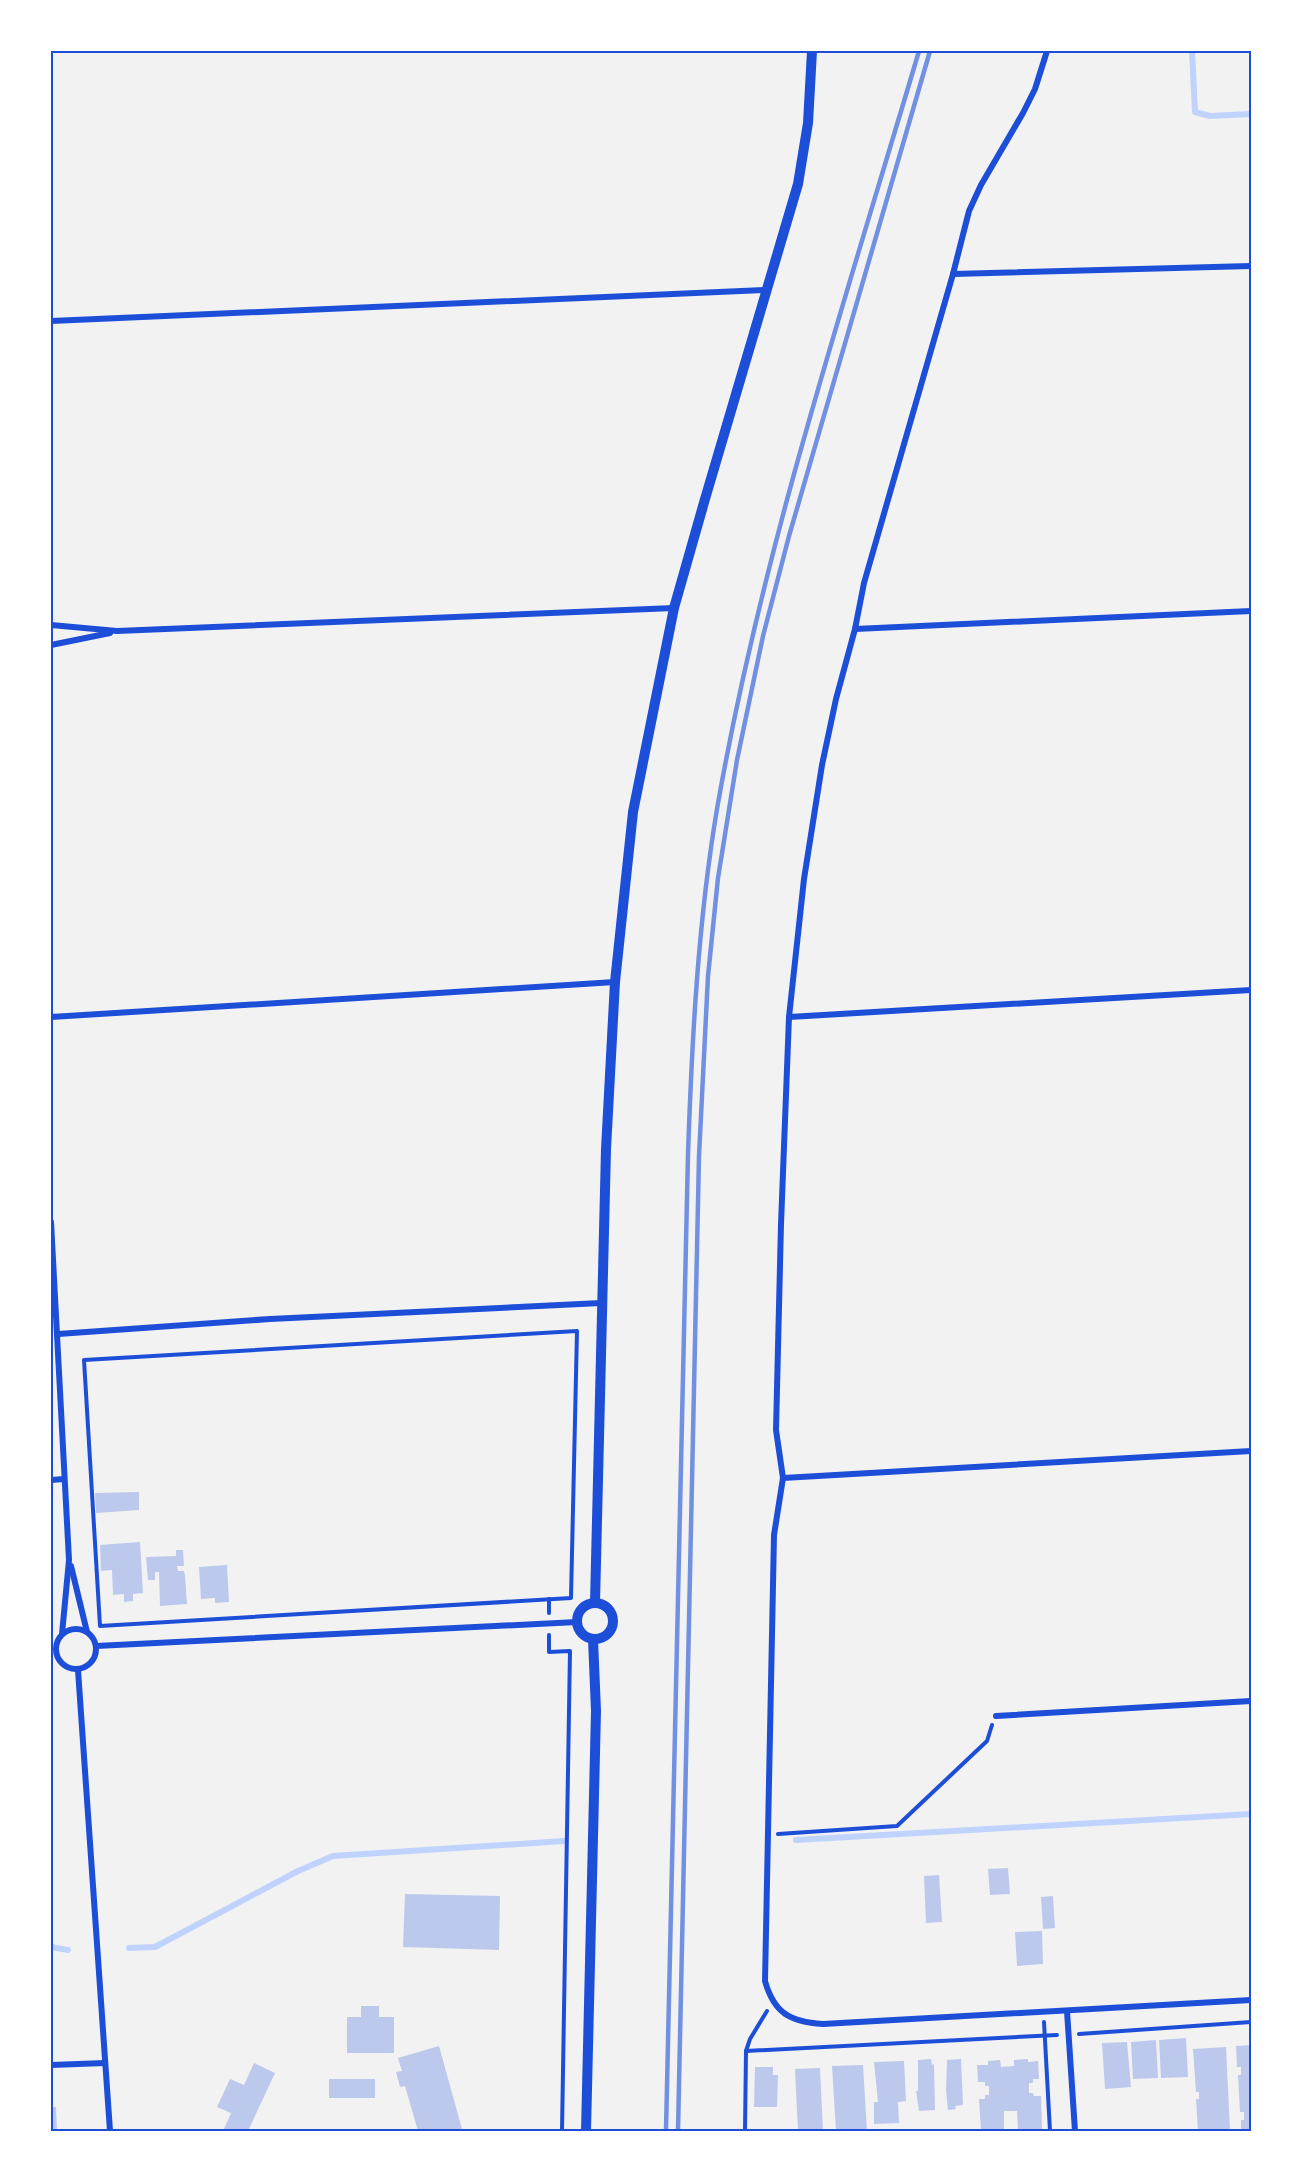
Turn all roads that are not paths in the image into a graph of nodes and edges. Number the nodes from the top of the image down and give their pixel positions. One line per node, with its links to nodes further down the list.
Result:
1 (812, 51): 5 (street)
2 (1047, 51): 4 (street)
3 (1251, 266): 4 (street)
4 (953, 274): 10 (street)
5 (766, 290): 6 (street); 7 (street)
6 (51, 321)
7 (674, 608): 11 (street); 13 (street)
8 (1251, 611): 10 (street)
9 (51, 625): 11 (street)
10 (855, 630): 16 (street)
11 (117, 632): 12 (street)
12 (51, 645)
13 (615, 982): 15 (street); 19 (street)
14 (1251, 990): 16 (street)
15 (51, 1017)
16 (789, 1017): 22 (street)
17 (51, 1222): 18 (street)
18 (53, 1270): 20 (street)
19 (601, 1303): 20 (street); 26 (street)
20 (58, 1334): 23 (street)
21 (1251, 1450): 22 (street)
22 (783, 1478): 37 (street)
23 (64, 1479): 24 (street); 25 (street)
24 (51, 1480)
25 (69, 1560): 28 (street); 29 (street)
26 (595, 1603): 27 (street); 30 (street)
27 (577, 1622): 30 (street); 31 (street)
28 (87, 1632): 29 (street); 31 (street)
29 (62, 1634): 32 (street)
30 (593, 1639): 41 (street)
31 (96, 1646): 33 (street)
32 (53, 1648): 33 (street)
33 (78, 1670): 38 (street)
34 (1251, 1701): 35 (street)
35 (996, 1716)
36 (1251, 2000): 37 (street)
37 (1067, 2011): 42 (street)
38 (105, 2063): 39 (street); 40 (street)
39 (51, 2065)
40 (110, 2131)
41 (586, 2131)
42 (1075, 2131)

